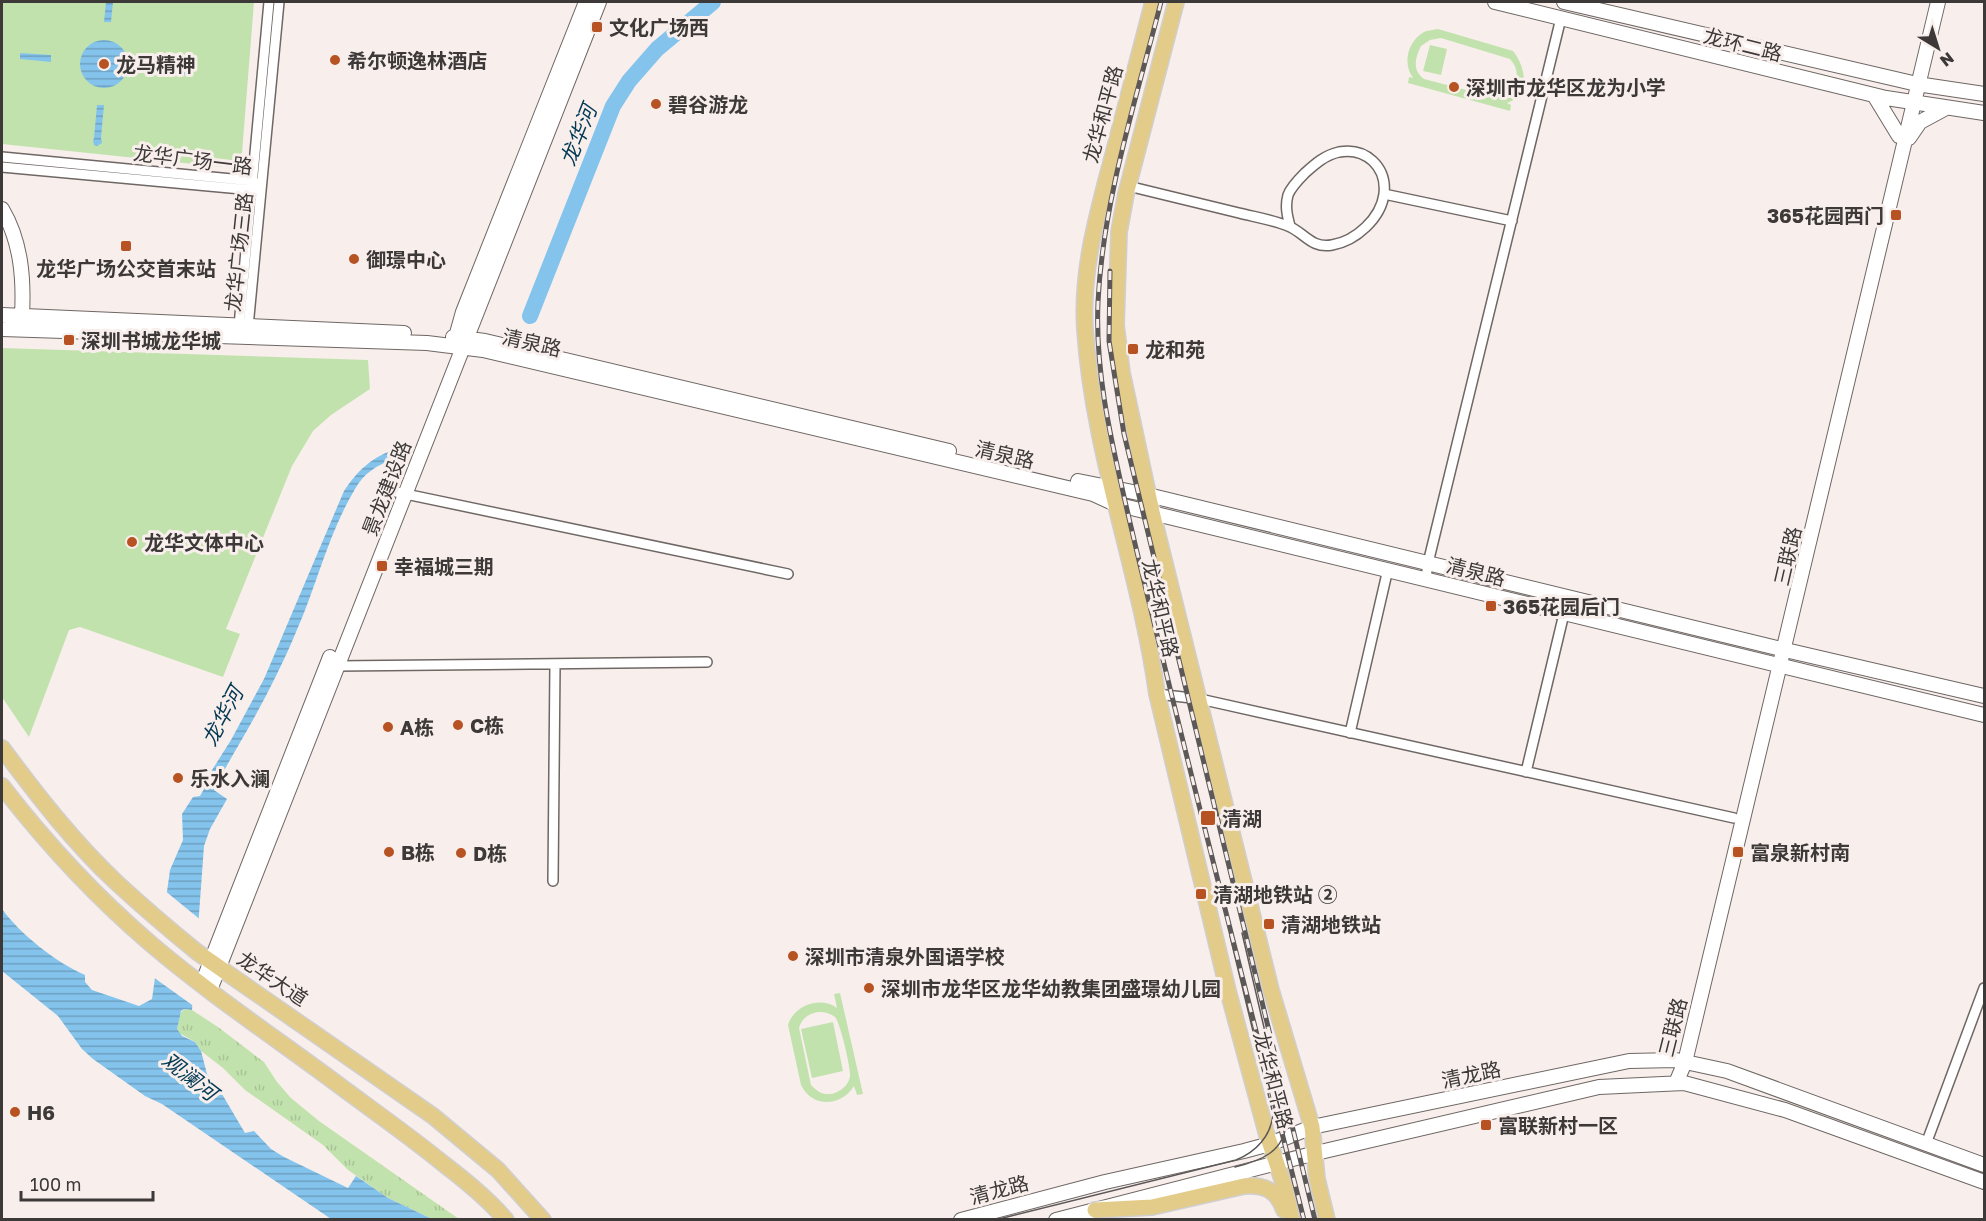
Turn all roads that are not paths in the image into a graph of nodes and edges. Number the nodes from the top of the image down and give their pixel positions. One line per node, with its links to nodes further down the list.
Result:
1 (269, 2): 20 (street, 龙华广场三路)
2 (279, 2): 21 (street, 龙华广场三路)
3 (586, 2): 31 (main road, 景龙建设路)
4 (599, 2): 31 (main road, 景龙建设路)
5 (1153, 2): 32 (main road, 龙华和平路)
6 (1176, 2): 22 (main road, 龙华和平路)
7 (1495, 2): 10 (main road, 龙环二路)
8 (1564, 2): 11 (main road, 龙环二路)
9 (1938, 2): 11 (main road, 三联路)
10 (1561, 18): 13 (main road, 龙环二路); 25 (street)
11 (1917, 84): 12 (main road, 龙环二路); 14 (main road, 三联路)
12 (1984, 94)
13 (1874, 95): 14 (main road, 龙环二路); 17 (main road)
14 (1911, 103): 15 (main road, 龙环二路); 17 (main road, 三联路)
15 (1946, 108): 16 (main road, 龙环二路); 17 (main road)
16 (1984, 113)
17 (1902, 139): 43 (main road, 三联路)
18 (2, 157): 20 (street, 龙华广场一路)
19 (2, 167): 20 (street, 龙华广场一路)
20 (252, 185): 21 (street, 龙华广场一路); 29 (street, 龙华广场三路)
21 (262, 186): 29 (street, 龙华广场三路)
22 (1128, 186): 26 (street); 34 (main road, 龙华和平路)
23 (1384, 194): 25 (street); 26 (street); 26 (street)
24 (2, 209): 28 (main road)
25 (1512, 221): 37 (street)
26 (1290, 226)
27 (2, 315): 28 (main road, 清泉路)
28 (22, 315): 29 (main road, 清泉路)
29 (244, 326): 31 (main road, 清泉路)
30 (2, 329): 31 (main road, 清泉路)
31 (459, 342): 32 (main road, 清泉路); 33 (main road, 景龙建设路); 35 (main road, 清泉路)
32 (1111, 488): 34 (main road, 清泉路); 35 (main road, 龙华和平路)
33 (400, 492): 39 (street); 47 (main road, 景龙建设路); 60 (main road, 景龙建设路)
34 (1148, 495): 36 (main road, 龙华和平路); 37 (main road, 清泉路)
35 (1115, 504): 36 (main road, 清泉路); 48 (main road, 龙华和平路)
36 (1152, 512): 38 (main road, 清泉路); 50 (main road, 龙华和平路)
37 (1428, 563): 40 (street); 41 (main road, 清泉路)
38 (1388, 569): 40 (main road, 清泉路); 52 (street)
39 (788, 574)
40 (1426, 578): 42 (main road, 清泉路)
41 (1568, 597): 42 (street); 43 (main road, 清泉路)
42 (1565, 612): 46 (main road, 清泉路); 54 (street)
43 (1780, 649): 46 (main road, 三联路); 49 (main road, 清泉路)
44 (708, 662): 45 (street)
45 (555, 664): 47 (street); 59 (street)
46 (1777, 664): 51 (main road, 清泉路); 58 (main road, 三联路); 63 (main road, 三联路)
47 (337, 666): 60 (main road, 景龙建设路)
48 (1157, 694): 50 (street); 66 (main road, 龙华和平路)
49 (1984, 696)
50 (1200, 699): 52 (street); 65 (main road, 龙华和平路)
51 (1984, 715)
52 (1350, 733): 54 (street)
53 (2, 747): 60 (main road, 龙华大道)
54 (1526, 772): 58 (street)
55 (2, 786): 57 (main road)
56 (2, 806): 57 (main road)
57 (24, 816): 61 (main road)
58 (1734, 818): 63 (main road, 三联路)
59 (554, 881)
60 (215, 964): 61 (main road, 景龙建设路); 74 (main road, 龙华大道)
61 (201, 983): 73 (main road)
62 (1984, 988): 67 (street)
63 (1680, 1061): 64 (main road, 三联路); 65 (main road, 清龙路); 67 (main road, 清龙路)
64 (1676, 1083): 68 (main road, 清龙路); 71 (main road, 清龙路)
65 (1312, 1127): 66 (main road, 清龙路); 68 (main road, 龙华和平路)
66 (1270, 1144): 69 (main road, 龙华和平路); 75 (main road, 清龙路)
67 (1926, 1144): 70 (main road, 清龙路)
68 (1316, 1153): 69 (main road, 清龙路); 79 (main road, 龙华和平路)
69 (1276, 1164): 72 (main road, 清龙路); 78 (main road, 龙华和平路)
70 (1984, 1165)
71 (1984, 1182)
72 (1095, 1210): 76 (main road, 清龙路); 77 (main road)
73 (506, 1220)
74 (543, 1220)
75 (961, 1220)
76 (1056, 1220)
77 (1287, 1220)
78 (1292, 1220)
79 (1327, 1220)

